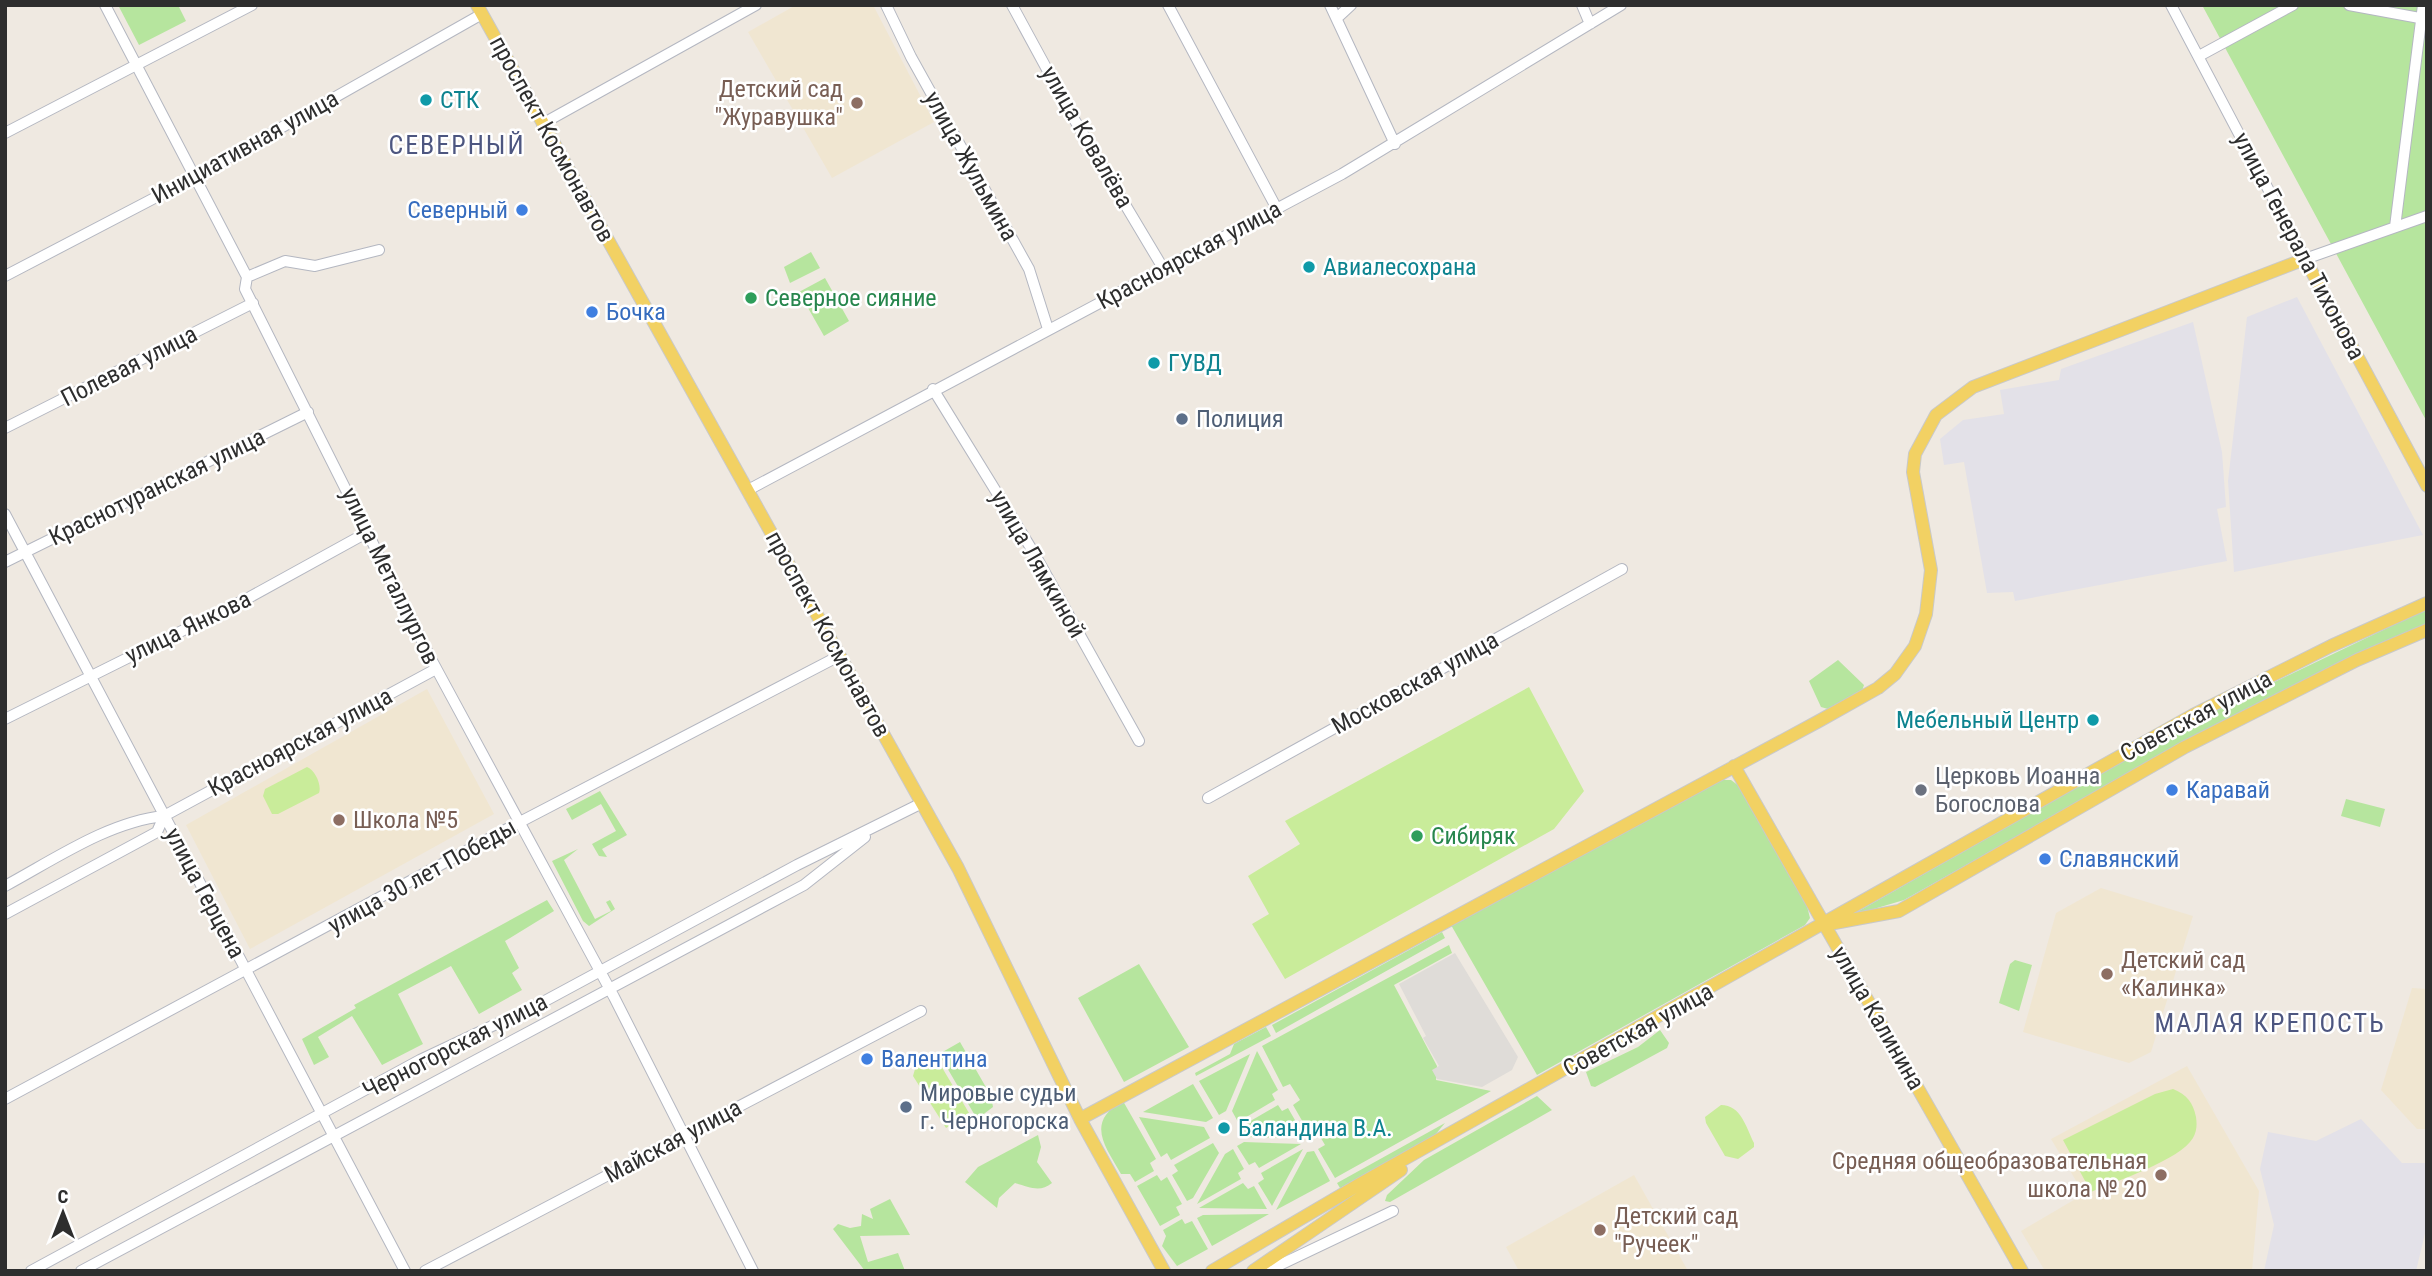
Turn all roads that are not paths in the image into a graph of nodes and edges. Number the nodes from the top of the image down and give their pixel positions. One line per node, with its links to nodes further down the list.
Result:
1 (105, 5): 20 (street, улица Металлургов)
2 (252, 5): 20 (street)
3 (756, 5): 21 (street)
4 (886, 5): 34 (street, улица Жульмина)
5 (1012, 5): 30 (street, улица Ковалёва)
6 (1168, 5): 25 (street)
7 (1330, 5): 16 (street)
8 (1351, 5): 16 (street)
9 (1582, 5): 18 (street)
10 (1621, 5): 18 (street, Красноярская улица)
11 (2171, 5): 19 (street, улица Генерала Тихонова)
12 (2293, 5): 19 (street)
13 (2349, 5): 17 (street)
14 (2423, 5): 17 (street)
15 (480, 10): 21 (main road, проспект Космонавтов); 24 (street, Инициативная улица)
16 (1337, 18): 23 (street)
17 (2424, 19): 27 (street)
18 (1590, 24): 23 (street, Красноярская улица)
19 (2199, 56): 29 (street, улица Генерала Тихонова)
20 (137, 67): 22 (street); 24 (street, улица Металлургов)
21 (542, 124): 39 (main road, проспект Космонавтов)
22 (5, 132)
23 (1395, 144): 25 (street, Красноярская улица)
24 (193, 177): 31 (street, Инициативная улица); 32 (street, улица Металлургов)
25 (1277, 209): 30 (street, Красноярская улица)
26 (2427, 216): 27 (street)
27 (2395, 227): 29 (street)
28 (379, 250): 32 (street)
29 (2305, 259): 38 (main road, улица Генерала Тихонова); 52 (main road)
30 (1163, 268): 34 (street, Красноярская улица)
31 (5, 276)
32 (247, 277): 33 (street, улица Металлургов)
33 (253, 303): 36 (street, улица Металлургов); 37 (street, Полевая улица)
34 (1048, 330): 35 (street, Красноярская улица)
35 (933, 389): 39 (street, Красноярская улица); 51 (street, улица Лямкиной)
36 (308, 412): 41 (street, улица Металлургов); 42 (street, Краснотуранская улица)
37 (5, 428)
38 (2427, 486)
39 (748, 489): 47 (main road, проспект Космонавтов)
40 (5, 514): 42 (street, улица Герцена)
41 (368, 532): 48 (street, улица Металлургов); 49 (street, улица Янкова)
42 (26, 552): 43 (street, Краснотуранская улица); 49 (street, улица Герцена)
43 (5, 562)
44 (1622, 569): 53 (street, Московская улица)
45 (2427, 603): 60 (main road, Советская улица)
46 (2427, 630): 60 (main road, Советская улица)
47 (839, 656): 54 (main road, проспект Космонавтов); 56 (street, улица 30 лет Победы)
48 (436, 668): 55 (street, Красноярская улица); 56 (street, улица Металлургов)
49 (90, 676): 50 (street, улица Янкова); 55 (street, улица Герцена)
50 (5, 719)
51 (1139, 741)
52 (1734, 766): 60 (main road, улица Калинина); 67 (main road)
53 (1208, 798)
54 (922, 803): 57 (street, Черногорская улица); 67 (main road, проспект Космонавтов)
55 (164, 816): 58 (street, Красноярская улица); 59 (street, Красноярская улица); 61 (street, улица Герцена)
56 (520, 822): 61 (street, улица 30 лет Победы); 62 (street, улица Металлургов)
57 (880, 825): 62 (street, Черногорская улица); 63 (street, Черногорская улица)
58 (5, 886)
59 (5, 914)
60 (1825, 924): 69 (main road, Советская улица); 81 (main road, улица Калинина)
61 (247, 970): 65 (street, улица 30 лет Победы); 66 (street, улица Герцена)
62 (600, 971): 63 (street, улица Металлургов); 66 (street, Черногорская улица)
63 (608, 987): 68 (street, Черногорская улица); 70 (street, улица Металлургов)
64 (921, 1012): 70 (street, Майская улица)
65 (5, 1099)
66 (323, 1114): 68 (street, улица Герцена); 72 (street, Черногорская улица)
67 (1080, 1119): 77 (main road, проспект Космонавтов)
68 (333, 1136): 73 (street, Черногорская улица); 74 (street, улица Герцена)
69 (1450, 1136): 78 (main road, Советская улица); 79 (main road, Советская улица)
70 (686, 1138): 75 (street, Майская улица); 76 (street, улица Металлургов)
71 (1393, 1211): 80 (street)
72 (31, 1271)
73 (81, 1271)
74 (405, 1271)
75 (425, 1271)
76 (753, 1271)
77 (1164, 1271)
78 (1212, 1271)
79 (1253, 1271)
80 (1267, 1271)
81 (2022, 1271)

